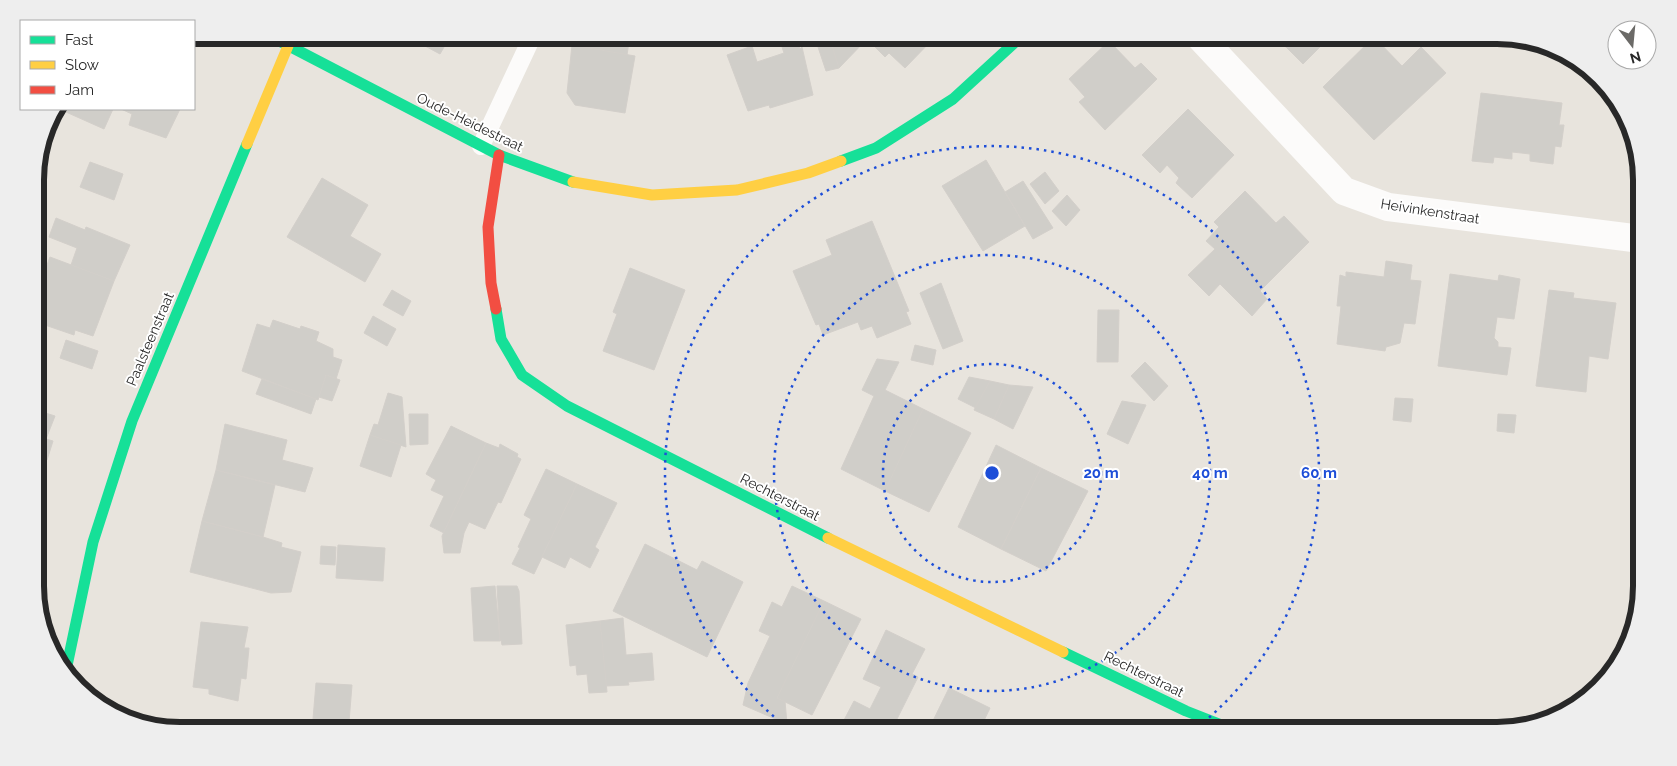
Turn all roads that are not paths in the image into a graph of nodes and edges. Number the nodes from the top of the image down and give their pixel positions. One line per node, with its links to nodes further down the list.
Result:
1 (290, 44): 9 (street, Paalsteenstraat)
2 (296, 44): 6 (street, Oude-Heidestraat)
3 (529, 44): 6 (lane)
4 (1013, 44): 7 (street, Oude-Heidestraat)
5 (1206, 44): 8 (street, Heivinkenstraat)
6 (481, 146): 7 (street, Oude-Heidestraat)
7 (498, 155): 10 (street, Rechterstraat)
8 (1633, 238)
9 (68, 662)
10 (1214, 722)

